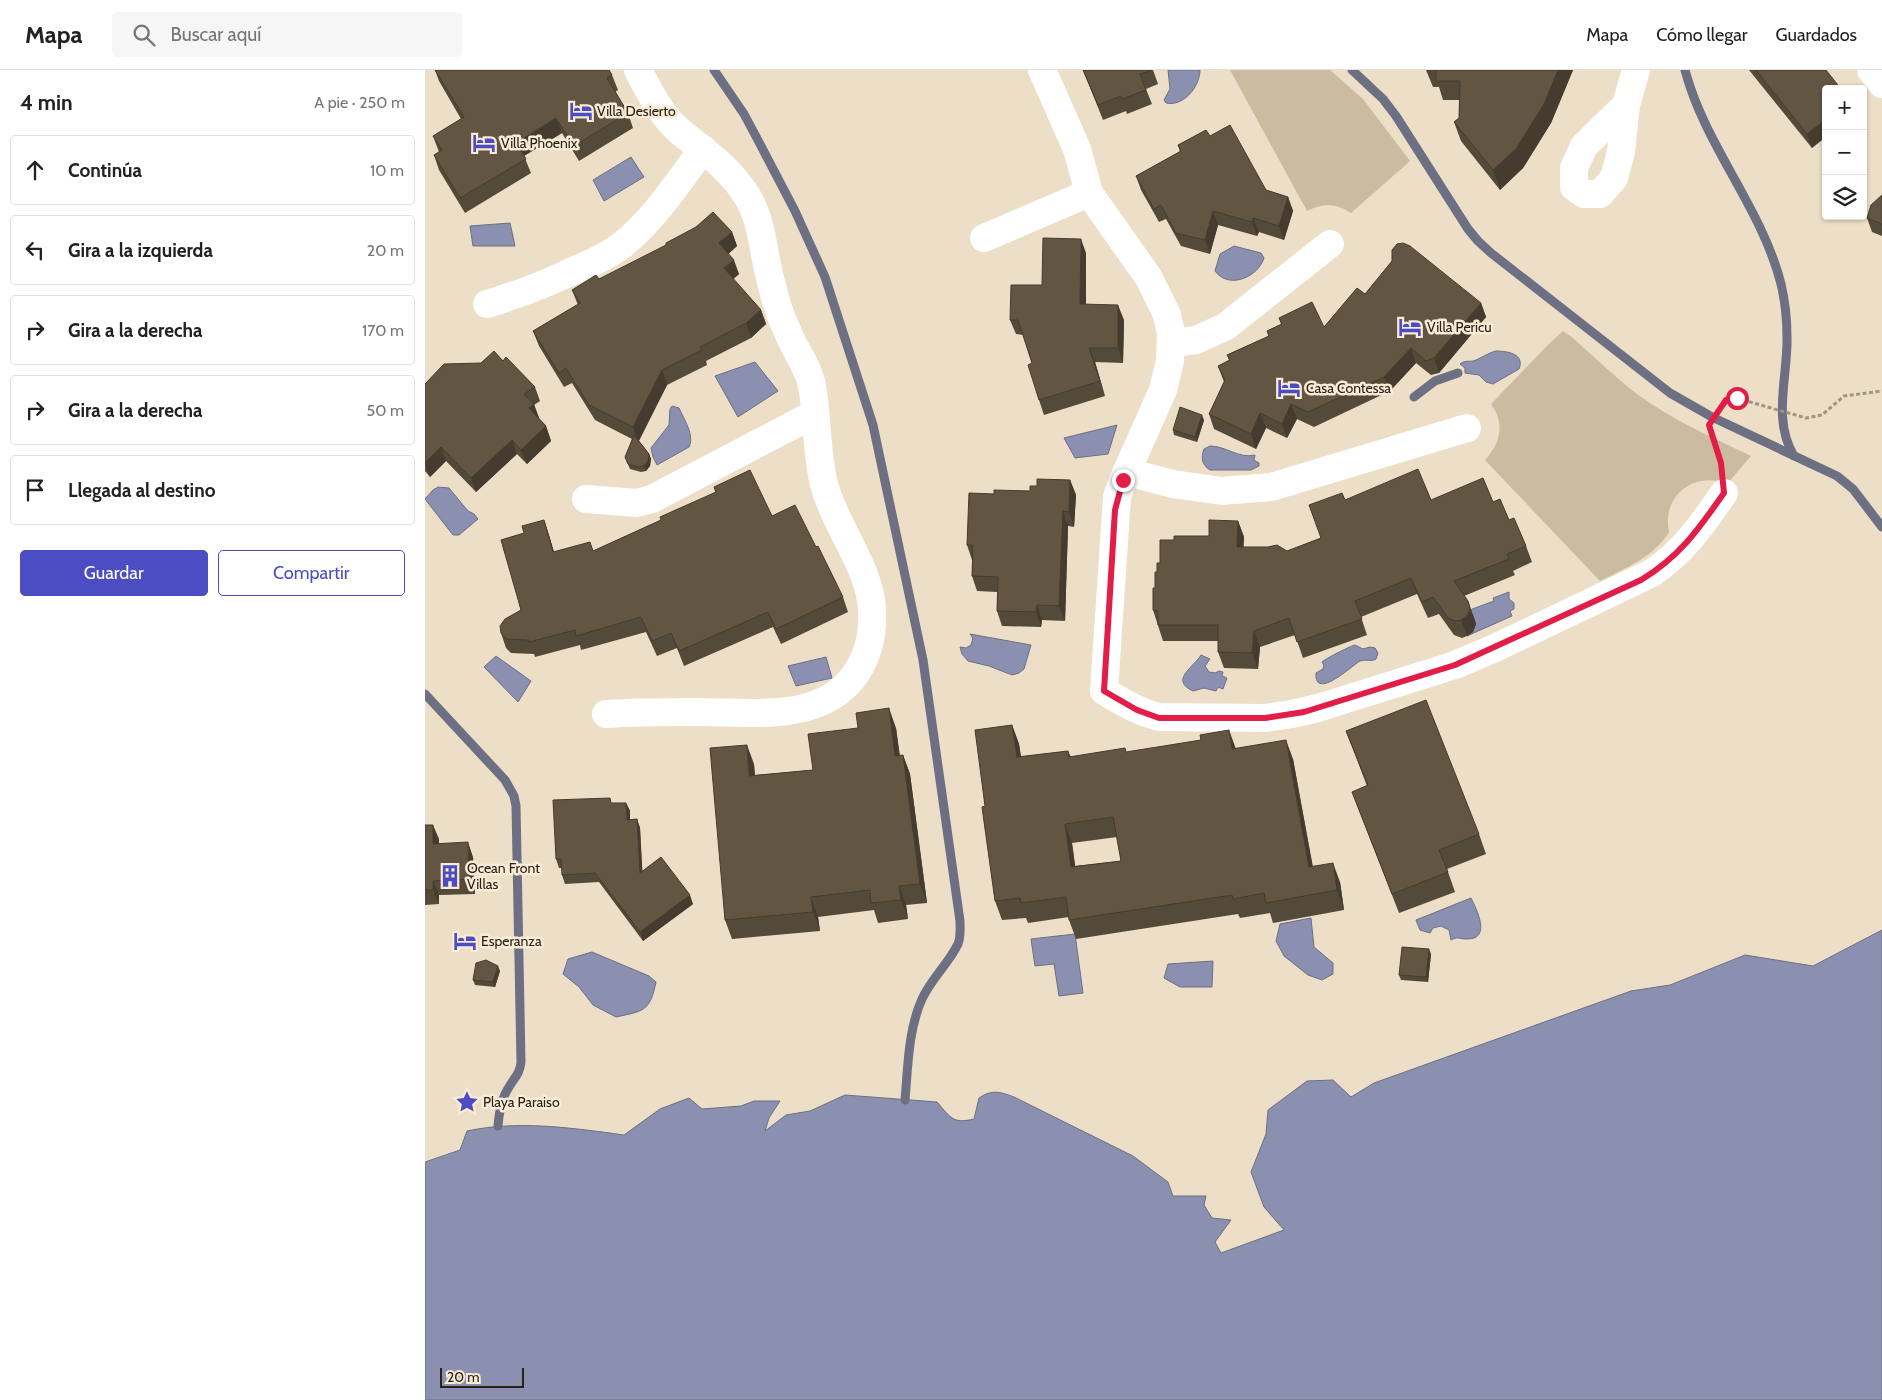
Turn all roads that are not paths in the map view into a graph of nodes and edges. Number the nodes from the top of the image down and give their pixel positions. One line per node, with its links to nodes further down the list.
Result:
1 (638, 70): 7 (lane)
2 (1042, 70): 8 (lane)
3 (1636, 70): 6 (lane)
4 (1871, 70): 5 (lane)
5 (1882, 84)
6 (1626, 105)
7 (703, 149): 11 (lane); 13 (lane)
8 (1089, 193): 9 (lane); 12 (lane)
9 (983, 238)
10 (1330, 244): 12 (lane)
11 (487, 304)
12 (1172, 343): 15 (lane)
13 (815, 414): 17 (lane); 18 (lane)
14 (1467, 428): 15 (lane)
15 (1127, 472): 16 (lane)
16 (1724, 493)
17 (586, 499)
18 (605, 714)

